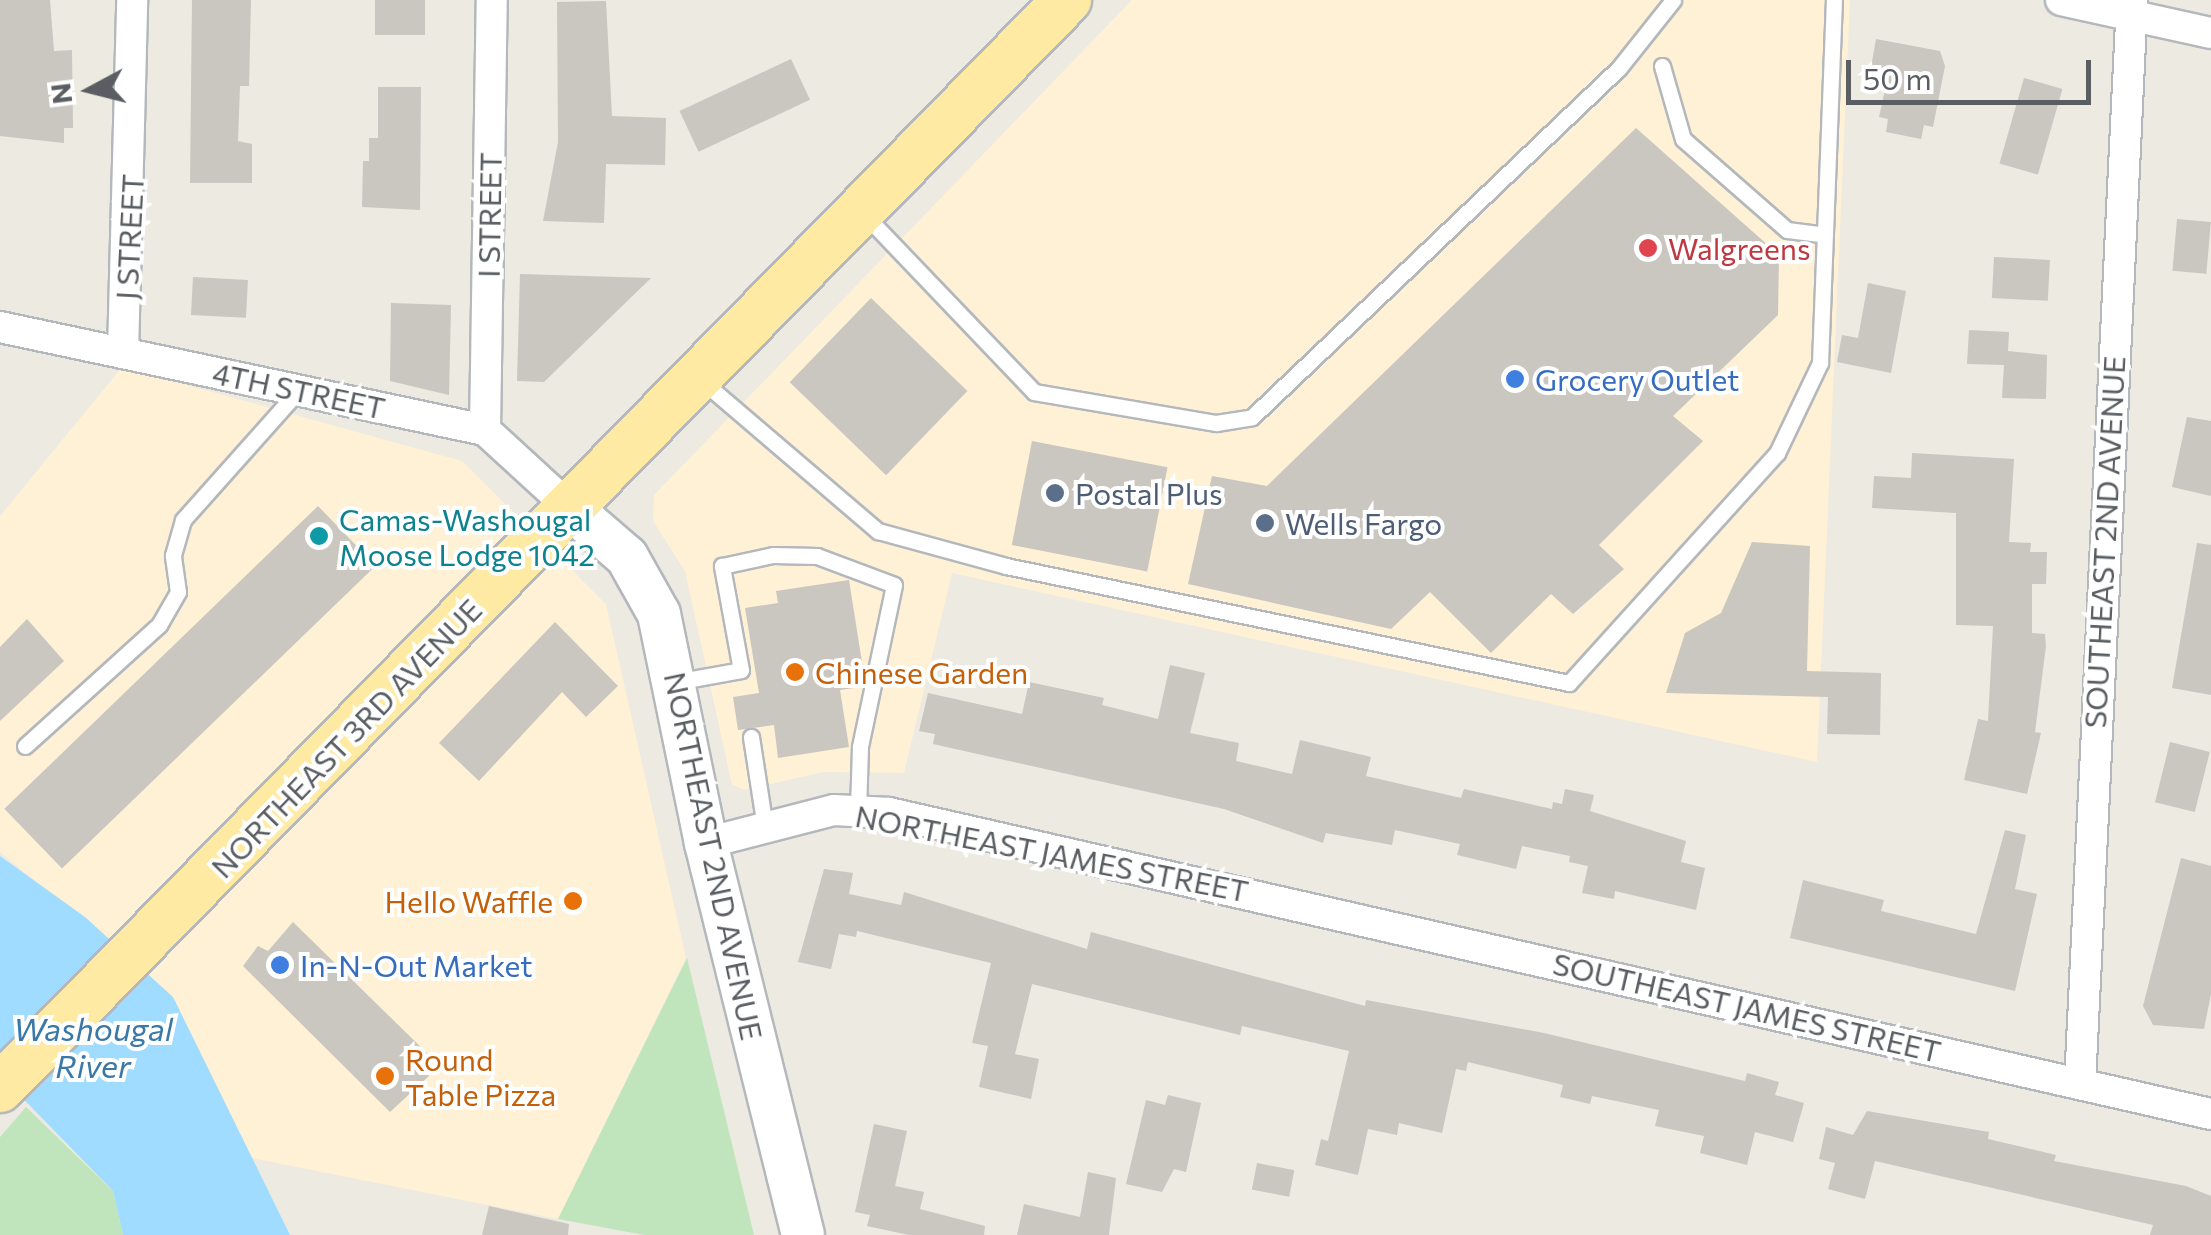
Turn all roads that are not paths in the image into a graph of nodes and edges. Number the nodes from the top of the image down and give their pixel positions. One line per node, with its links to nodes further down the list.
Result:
1 (132, 0): 13 (street, J STREET)
2 (492, 0): 16 (street, I STREET)
3 (1066, 0): 10 (main road, NORTHEAST 3RD AVENUE)
4 (1674, 0): 10 (lane)
5 (1834, 0): 11 (lane)
6 (2061, 0): 7 (street)
7 (2130, 7): 8 (street); 27 (street, SOUTHEAST 2ND AVENUE)
8 (2211, 33)
9 (1662, 66): 11 (lane)
10 (861, 210): 14 (main road, NORTHEAST 3RD AVENUE)
11 (1825, 235): 14 (lane)
12 (0, 327): 13 (street, 4TH STREET)
13 (123, 353): 15 (street, 4TH STREET)
14 (698, 378): 17 (main road, NORTHEAST 3RD AVENUE)
15 (299, 390): 16 (street, 4TH STREET); 22 (lane)
16 (485, 430): 17 (street)
17 (570, 508): 19 (street, NORTHEAST 2ND AVENUE); 28 (main road, NORTHEAST 3RD AVENUE)
18 (741, 670): 19 (lane); 20 (lane); 23 (lane)
19 (674, 682): 25 (street, NORTHEAST 2ND AVENUE)
20 (744, 689)
21 (752, 736): 24 (lane)
22 (25, 746)
23 (858, 811): 24 (street, NORTHEAST JAMES STREET); 26 (street, NORTHEAST JAMES STREET)
24 (765, 827): 25 (street, NORTHEAST JAMES STREET)
25 (706, 842): 30 (street, NORTHEAST 2ND AVENUE)
26 (1283, 899): 27 (street, SOUTHEAST JAMES STREET)
27 (2080, 1084): 29 (street, SOUTHEAST JAMES STREET)
28 (0, 1088)
29 (2211, 1114)
30 (803, 1235)

